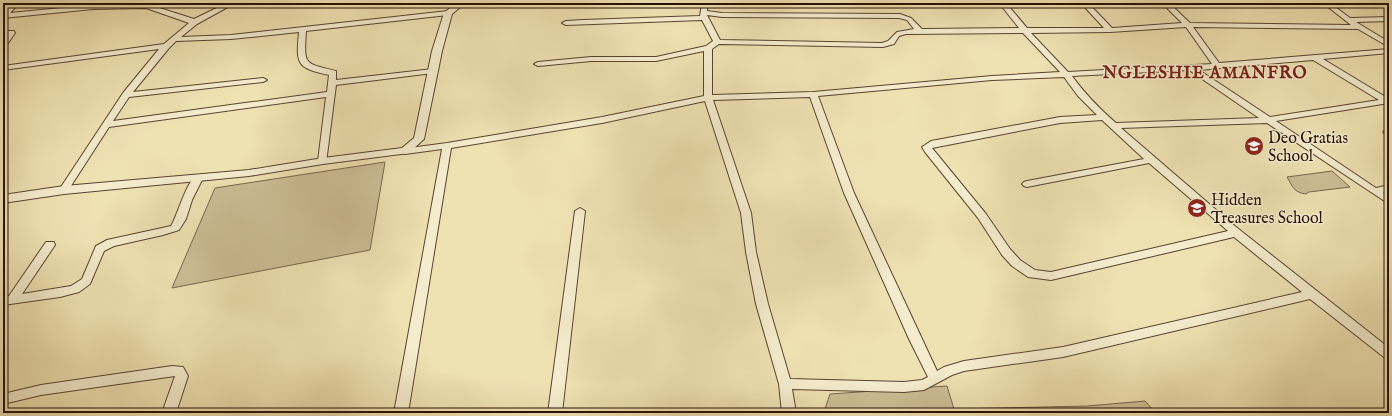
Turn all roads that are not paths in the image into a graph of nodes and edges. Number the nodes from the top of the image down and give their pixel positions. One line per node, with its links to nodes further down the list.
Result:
1 (16, 3): 13 (street)
2 (232, 3): 16 (street)
3 (461, 3): 11 (street)
4 (705, 3): 12 (street)
5 (1002, 3): 23 (street)
6 (1084, 3): 21 (street)
7 (1165, 3): 18 (street)
8 (1326, 3): 15 (street)
9 (95, 5): 10 (street); 13 (street)
10 (149, 5): 16 (street)
11 (448, 13): 20 (street); 37 (street)
12 (703, 15): 17 (street); 22 (street); 26 (street)
13 (3, 16)
14 (1389, 19): 15 (street)
15 (1348, 20): 19 (street)
16 (194, 22): 25 (street)
17 (566, 23)
18 (1188, 25): 19 (street); 21 (street); 34 (street)
19 (1359, 27): 28 (street)
20 (303, 29): 25 (street); 40 (street)
21 (1110, 30): 23 (street)
22 (920, 31): 23 (street); 26 (street)
23 (1026, 31): 38 (street)
24 (11, 33): 27 (street)
25 (174, 39): 29 (street)
26 (717, 42): 30 (street)
27 (3, 44)
28 (1389, 44)
29 (166, 46): 35 (street); 43 (street)
30 (708, 48): 33 (street); 44 (street)
31 (1389, 51): 32 (street)
32 (1314, 57): 34 (street); 45 (street)
33 (538, 64)
34 (1217, 66): 36 (street)
35 (3, 68)
36 (1191, 68): 38 (street); 47 (street)
37 (433, 71): 40 (street); 51 (street)
38 (1066, 74): 42 (street); 46 (street)
39 (263, 80): 43 (street)
40 (332, 83): 41 (street)
41 (331, 94): 48 (street); 53 (street)
42 (813, 94): 44 (street); 67 (street)
43 (126, 95): 48 (street)
44 (708, 98): 50 (street); 68 (street)
45 (1388, 102): 47 (street)
46 (1106, 117): 49 (street); 62 (street)
47 (1269, 120): 49 (street); 58 (street)
48 (106, 125): 57 (street)
49 (1115, 126): 52 (street)
50 (447, 146): 51 (street); 71 (street)
51 (405, 151): 53 (street)
52 (1152, 160): 55 (street); 62 (street)
53 (323, 161): 54 (street)
54 (198, 178): 57 (street); 65 (street)
55 (1027, 184)
56 (1389, 188): 58 (street)
57 (64, 190): 59 (street)
58 (1374, 191): 60 (street)
59 (5, 201)
60 (1389, 201)
61 (580, 211): 72 (street)
62 (1235, 233): 64 (street)
63 (50, 245): 65 (street)
64 (1313, 294): 66 (street); 67 (street)
65 (6, 301)
66 (1389, 355)
67 (935, 379): 68 (street)
68 (785, 384): 73 (street)
69 (3, 399): 70 (street)
70 (169, 413)
71 (401, 413)
72 (555, 413)
73 (789, 413)

